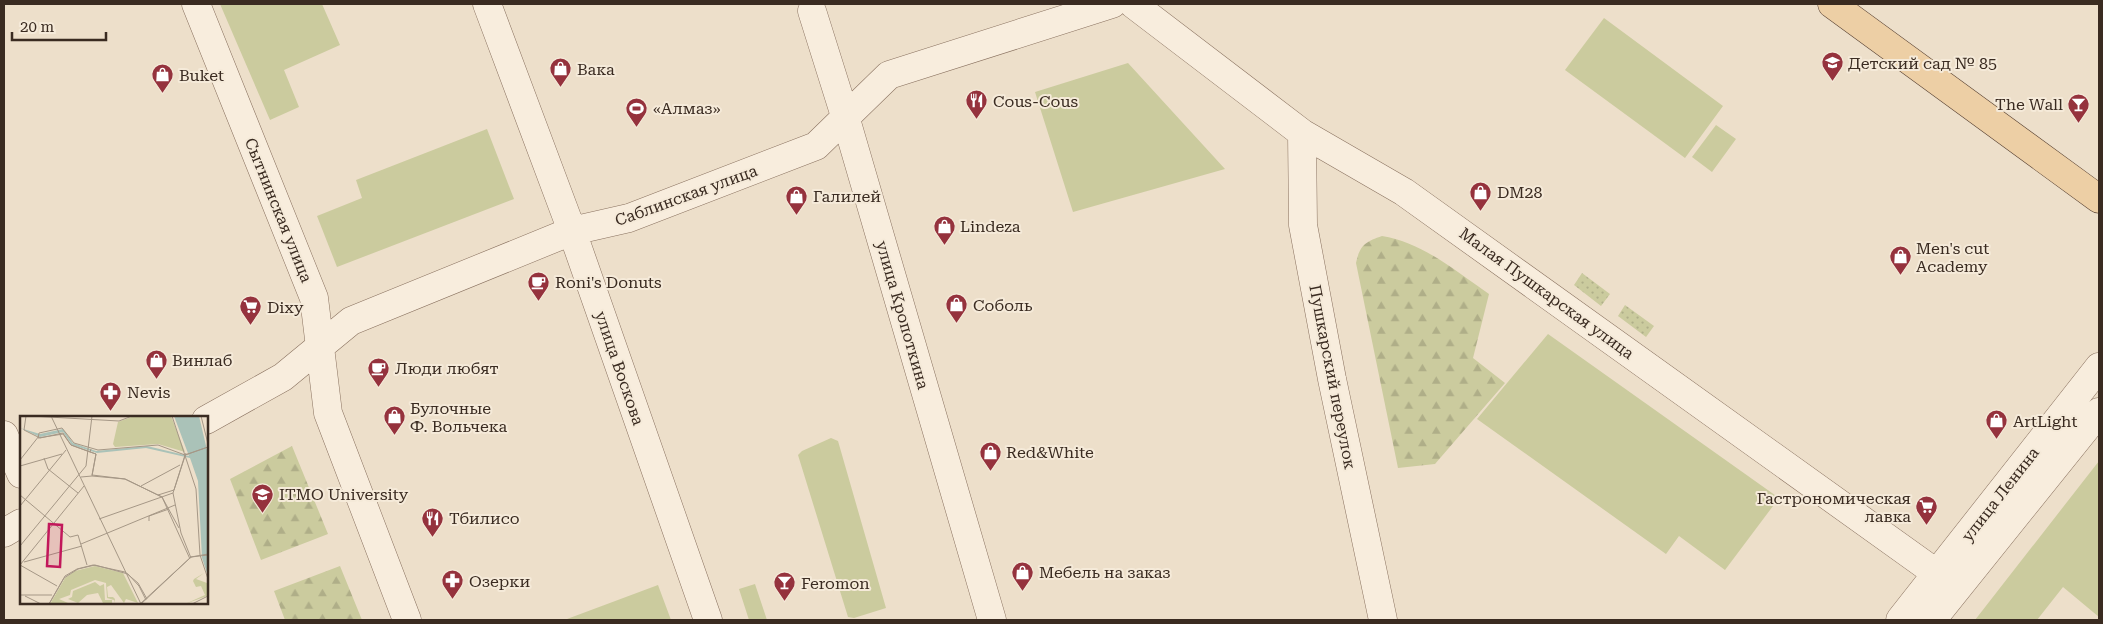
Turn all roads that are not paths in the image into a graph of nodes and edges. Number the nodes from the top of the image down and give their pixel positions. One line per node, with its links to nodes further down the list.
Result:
1 (196, 4): 11 (street, Сытнинская улица)
2 (487, 4): 10 (street, улица Воскова)
3 (1112, 4): 7 (street, Саблинская улица)
4 (1133, 4): 8 (street, Малая Пушкарская улица)
5 (1832, 4): 9 (main road)
6 (812, 10): 7 (street, улица Кропоткина)
7 (845, 116): 10 (street, Саблинская улица); 22 (street, улица Кропоткина)
8 (1302, 133): 19 (street, Малая Пушкарская улица); 23 (street, Пушкарский переулок)
9 (2099, 199)
10 (572, 231): 11 (street, Саблинская улица); 21 (street, улица Воскова)
11 (319, 347): 14 (street, Саблинская улица); 20 (street, Сытнинская улица)
12 (2099, 367): 19 (street, улица Ленина)
13 (2099, 412): 19 (street, улица Ленина)
14 (208, 419)
15 (4, 435): 16 (street)
16 (20, 472)
17 (20, 524): 18 (street)
18 (4, 533)
19 (1947, 581): 24 (street, улица Ленина); 25 (street, улица Ленина)
20 (407, 620)
21 (708, 620)
22 (992, 620)
23 (1382, 620)
24 (1900, 620)
25 (1932, 620)

